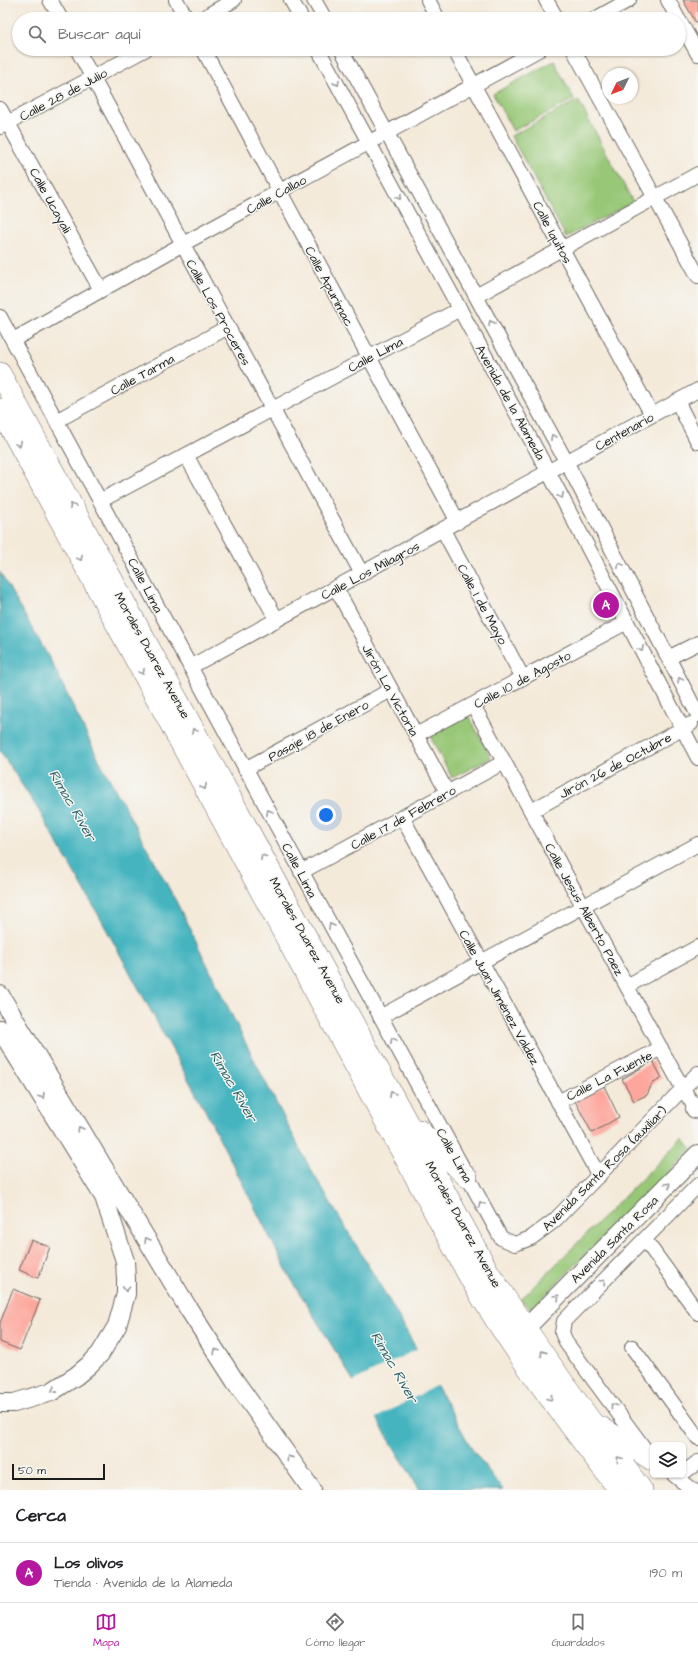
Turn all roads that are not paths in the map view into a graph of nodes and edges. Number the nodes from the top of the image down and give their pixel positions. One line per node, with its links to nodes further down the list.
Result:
1 (50, 0): 10 (street)
2 (176, 0): 11 (street)
3 (234, 0): 12 (street)
4 (291, 0): 13 (street)
5 (314, 0): 14 (street)
6 (428, 0): 15 (street)
7 (546, 0): 16 (street)
8 (630, 0): 17 (street)
9 (668, 0): 18 (street)
10 (57, 12)
11 (183, 12)
12 (213, 12)
13 (298, 12)
14 (321, 12)
15 (434, 12)
16 (553, 12)
17 (608, 12)
18 (675, 12)
19 (686, 33): 20 (street)
20 (698, 54)
21 (81, 56): 29 (street, Calle Los Proceres)
22 (133, 56): 29 (street, Calle 28 de Julio)
23 (207, 56): 36 (street, Calle Apurímac)
24 (322, 56): 34 (street, Avenida de la Alameda, one-way to 34)
25 (345, 56): 33 (street, Avenida de la Alameda)
26 (458, 56): 30 (street, Calle Iquitos)
27 (527, 56): 30 (street, Calle Callao)
28 (577, 56): 37 (street)
29 (93, 78): 32 (street, Calle 28 de Julio); 38 (street, Calle Los Proceres)
30 (474, 85): 33 (street, Calle Callao); 39 (street, Calle Iquitos)
31 (0, 109): 32 (street, Calle Ucayali)
32 (4, 125): 41 (street, Calle Ucayali)
33 (387, 132): 34 (street, Calle Callao); 42 (street, Avenida de la Alameda)
34 (369, 142): 36 (street, Calle Callao); 43 (street, Avenida de la Alameda, one-way to 43)
35 (698, 174): 37 (street)
36 (279, 192): 38 (street, Calle Callao); 47 (street, Calle Apurímac)
37 (654, 197): 39 (street); 40 (street)
38 (183, 244): 41 (street, Calle Callao); 45 (street, Calle Los Proceres)
39 (562, 248): 42 (street); 53 (street, Calle Iquitos)
40 (698, 276)
41 (101, 290): 46 (street, Calle Callao)
42 (476, 296): 57 (street, Avenida de la Alameda, one-way to 42)
43 (460, 309): 47 (street, Calle Lima); 58 (street, Avenida de la Alameda)
44 (0, 317): 46 (street, Calle Lima)
45 (228, 327): 52 (street, Calle Los Proceres); 54 (street, Calle Tarma)
46 (13, 340): 54 (street, Calle Lima)
47 (369, 358): 52 (street, Calle Lima); 60 (street, Calle Apurímac)
48 (0, 373): 96 (highway, Morales Duarez Avenue, one-way to 48)
49 (698, 390): 50 (street, Centenario)
50 (677, 402): 53 (street, Centenario); 55 (street)
51 (0, 409): 115 (highway, Morales Duarez Avenue, one-way to 115)
52 (272, 409): 56 (street, Calle Lima); 62 (street, Calle Los Proceres)
53 (652, 416): 57 (street, Centenario)
54 (56, 421): 59 (street, Calle Lima)
55 (698, 442)
56 (186, 455): 59 (street, Calle Lima); 64 (street)
57 (567, 463): 58 (street, Centenario); 67 (street, Avenida de la Alameda, one-way to 57)
58 (549, 473): 60 (street, Calle Los Milagros); 65 (street, Avenida de la Alameda, one-way to 65)
59 (100, 501): 68 (street, Calle Lima)
60 (458, 522): 61 (street, Calle Los Milagros)
61 (443, 530): 62 (street, Calle Los Milagros); 69 (street, Calle 1 de Mayo)
62 (362, 574): 63 (street, Calle Los Milagros)
63 (336, 588): 64 (street, Calle Los Milagros); 70 (street, Jirón La Victoria)
64 (277, 620): 68 (street, Calle Los Milagros)
65 (627, 622): 69 (street, Calle 10 de Agosto); 74 (street, Avenida de la Alameda, one-way to 74)
66 (698, 643): 67 (street)
67 (668, 658): 72 (street, Avenida de la Alameda, one-way to 67)
68 (190, 667): 78 (street, Calle Lima)
69 (523, 678): 71 (street, Calle 10 de Agosto)
70 (391, 690): 75 (street, Jirón La Victoria); 78 (street, Pasaje 18 de Enero)
71 (473, 705): 75 (street, Calle 10 de Agosto); 77 (street, Calle Jesus Alberto Paez)
72 (698, 715)
73 (698, 720): 74 (street, Jirón 26 de Octubre)
74 (683, 728): 76 (street, Avenida de la Alameda); 80 (street, Jirón 26 de Octubre)
75 (416, 735): 79 (street, Jirón La Victoria)
76 (698, 758)
77 (504, 762): 79 (street, Calle 17 de Febrero); 80 (street, Calle Jesus Alberto Paez)
78 (246, 769): 83 (street, Calle Lima, one-way to 78)
79 (447, 792): 81 (street, Calle 17 de Febrero)
80 (531, 811): 84 (street, Calle Jesus Alberto Paez)
81 (402, 817): 83 (street, Calle 17 de Febrero); 86 (street, Calle Juan Jiménez Valdez)
82 (698, 844): 84 (street)
83 (301, 872): 89 (street, Calle Lima, one-way to 83)
84 (584, 906): 86 (street); 87 (street, Calle Jesus Alberto Paez)
85 (698, 947): 87 (street)
86 (481, 962): 89 (street); 94 (street, Calle Juan Jiménez Valdez)
87 (627, 986): 91 (street, Calle Jesus Alberto Paez)
88 (0, 995): 114 (main road, one-way to 88)
89 (380, 1017): 99 (street, Calle Lima, one-way to 89)
90 (0, 1029): 106 (main road, one-way to 106)
91 (661, 1048): 93 (street, Calle Jesus Alberto Paez); 94 (street, Calle La Fuente)
92 (698, 1073): 93 (street, Avenida Santa Rosa (auxiliar))
93 (683, 1089): 95 (street, Calle Jesus Alberto Paez); 98 (street, Avenida Santa Rosa (auxiliar))
94 (558, 1102): 98 (street, Calle Juan Jiménez Valdez)
95 (697, 1109)
96 (403, 1114): 99 (highway); 107 (highway, Morales Duarez Avenue, one-way to 96)
97 (698, 1154): 104 (main road, Avenida Santa Rosa, one-way to 97)
98 (599, 1176): 101 (street, Avenida Santa Rosa (auxiliar))
99 (467, 1177): 101 (street, Calle Lima, one-way to 99)
100 (698, 1186): 102 (street)
101 (501, 1238)
102 (645, 1240): 103 (street); 109 (street, one-way to 102)
103 (698, 1313)
104 (529, 1325)
105 (632, 1347): 108 (street)
106 (0, 1403)
107 (589, 1419): 110 (highway); 116 (highway, Morales Duarez Avenue, one-way to 107)
108 (698, 1438)
109 (650, 1456)
110 (650, 1458)
111 (698, 1462): 112 (street)
112 (686, 1470)
113 (682, 1478): 117 (street)
114 (312, 1490)
115 (619, 1490)
116 (642, 1490)
117 (693, 1490)

